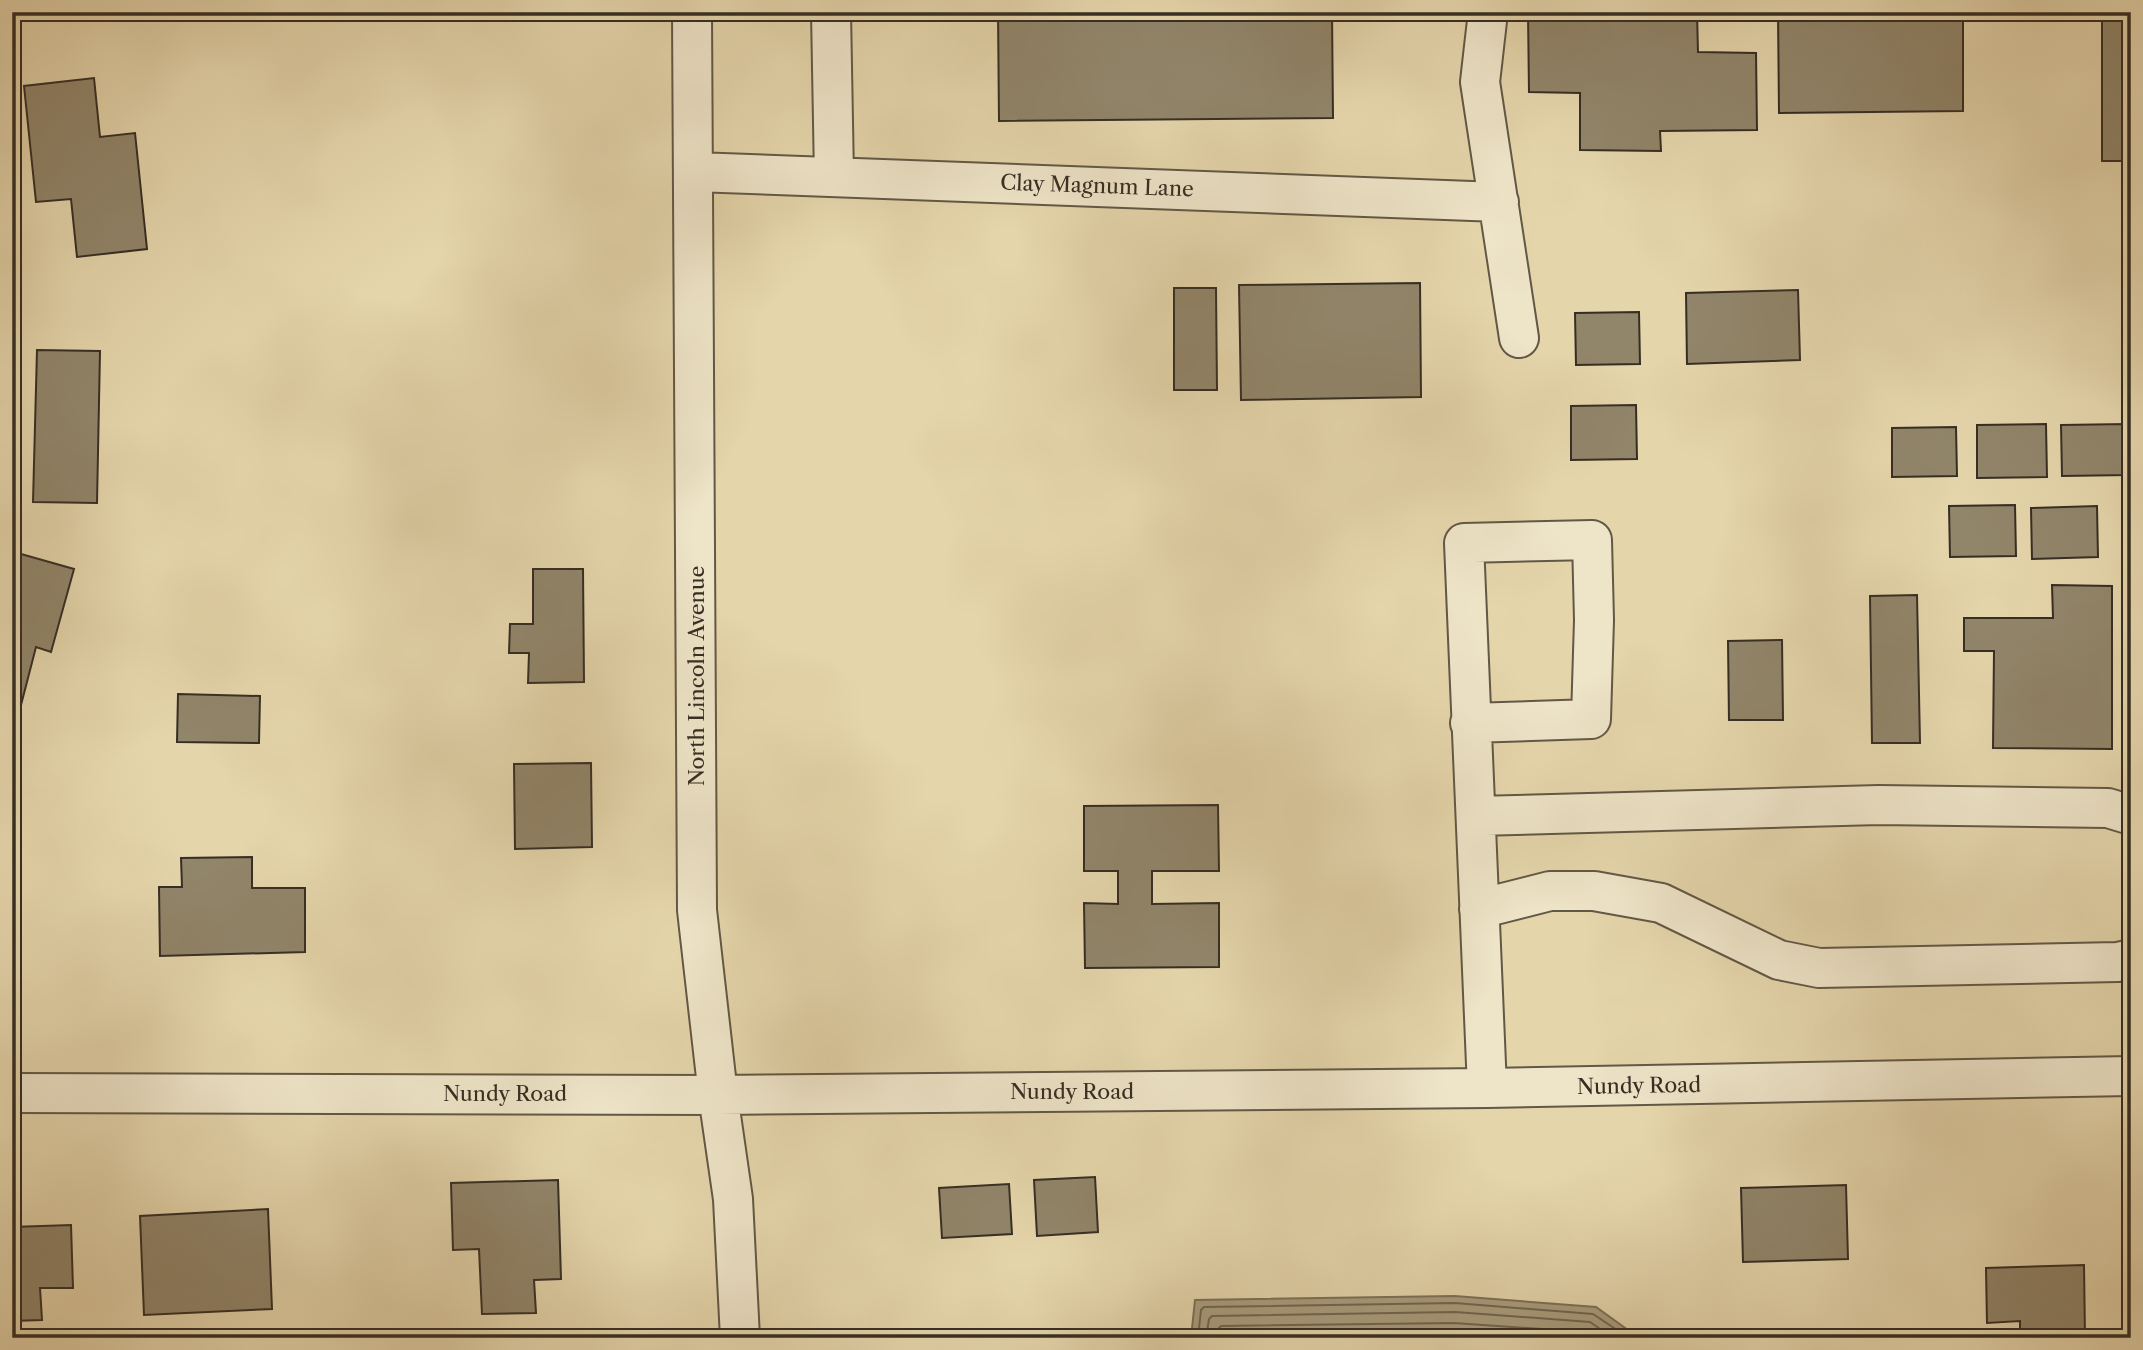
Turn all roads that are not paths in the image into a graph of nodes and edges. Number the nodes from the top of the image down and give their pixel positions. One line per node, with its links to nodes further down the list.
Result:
1 (692, 12): 4 (street, North Lincoln Avenue)
2 (831, 12): 5 (street)
3 (1488, 12): 6 (street)
4 (695, 172): 5 (street, Clay Magnum Lane); 16 (street, North Lincoln Avenue)
5 (834, 177): 6 (street, Clay Magnum Lane)
6 (1499, 202): 7 (street)
7 (1519, 338)
8 (1470, 723): 8 (street); 10 (street)
9 (2131, 815): 10 (street)
10 (1476, 816): 11 (street)
11 (1479, 909): 12 (street); 14 (street)
12 (2131, 959)
13 (2131, 1076): 14 (street, Nundy Road)
14 (1487, 1088): 16 (street, Nundy Road)
15 (12, 1093): 16 (street, Nundy Road)
16 (718, 1094): 17 (street, North Lincoln Avenue)
17 (740, 1338)

